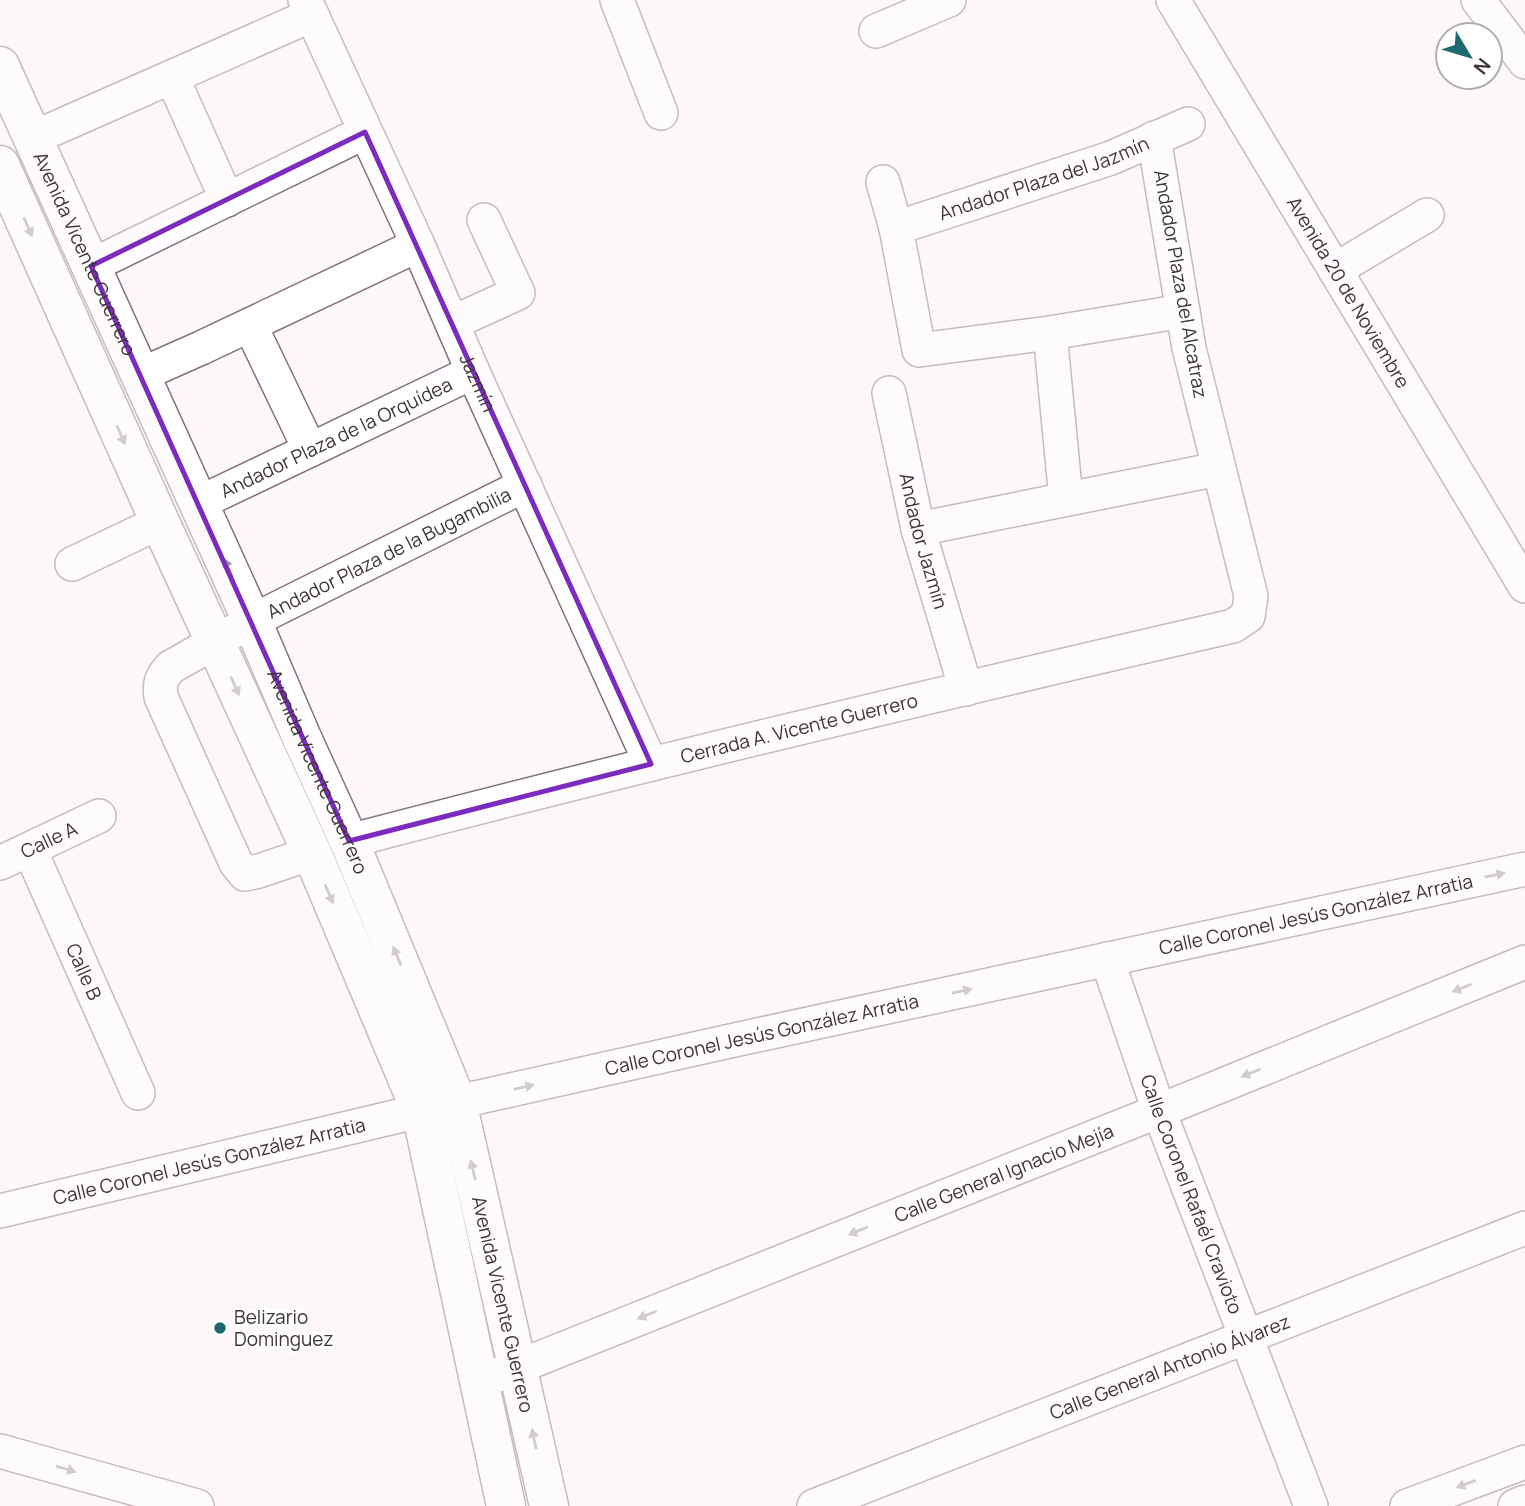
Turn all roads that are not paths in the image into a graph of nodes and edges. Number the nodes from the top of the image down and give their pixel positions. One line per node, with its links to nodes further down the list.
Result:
1 (617, 0): 10 (street)
2 (949, 0): 6 (street)
3 (1173, 0): 23 (street, Avenida 20 de Noviembre)
4 (1478, 0): 7 (street)
5 (309, 7): 9 (street); 12 (street, Jazmín)
6 (876, 31)
7 (1525, 62)
8 (0, 66): 14 (main road, Avenida Vicente Guerrero)
9 (172, 77): 14 (street); 17 (street)
10 (661, 113)
11 (1188, 124): 13 (street, Andador Plaza del Jazmín)
12 (365, 132): 17 (street); 21 (street, Jazmín)
13 (1154, 138): 20 (street, Andador Plaza del Jazmín); 24 (street, Andador Plaza del Alcatraz)
14 (40, 153): 15 (main road); 22 (main road, Avenida Vicente Guerrero)
15 (4, 174): 36 (main road, Avenida Vicente Guerrero, one-way to 36)
16 (883, 182): 20 (street)
17 (227, 200): 22 (street)
18 (1427, 215): 23 (street)
19 (484, 220): 25 (street)
20 (896, 228): 27 (street)
21 (418, 245): 25 (street, Jazmín); 26 (street)
22 (91, 266): 29 (main road, Avenida Vicente Guerrero)
23 (1335, 270): 39 (street, Avenida 20 de Noviembre)
24 (1183, 310): 27 (street); 32 (street, Andador Plaza del Alcatraz)
25 (452, 323): 28 (street, Jazmín)
26 (250, 325): 29 (street); 31 (street)
27 (1050, 333): 34 (street)
28 (473, 372): 31 (street, Andador Plaza de la Orquídea); 33 (street, Jazmín)
29 (140, 375): 35 (main road, Avenida Vicente Guerrero)
30 (889, 393): 37 (street, Andador Jazmín)
31 (310, 450): 35 (street, Andador Plaza de la Orquídea)
32 (1218, 469): 34 (street); 40 (street, Andador Plaza del Alcatraz)
33 (525, 485): 41 (street, Andador Plaza de la Bugambilia); 44 (street, Jazmín)
34 (1066, 499): 37 (street)
35 (198, 503): 41 (main road, Avenida Vicente Guerrero, one-way to 35)
36 (160, 522): 38 (street); 42 (main road, Avenida Vicente Guerrero)
37 (918, 528): 43 (street, Andador Jazmín)
38 (72, 564)
39 (1525, 586)
40 (1248, 616): 43 (street, Cerrada A. Vicente Guerrero)
41 (252, 621): 42 (street, Andador Plaza de la Bugambilia); 46 (main road, Avenida Vicente Guerrero)
42 (215, 641): 47 (main road, Avenida Vicente Guerrero, one-way to 47); 47 (street, Andador Plaza de la Bugambilia)
43 (966, 689): 44 (street, Cerrada A. Vicente Guerrero)
44 (651, 764): 46 (street, Cerrada A. Vicente Guerrero)
45 (99, 816): 48 (street, Calle A)
46 (349, 841): 53 (main road, Avenida Vicente Guerrero, one-way to 46)
47 (312, 853): 54 (main road, Avenida Vicente Guerrero, one-way to 54)
48 (15, 857): 52 (street, Calle B)
49 (1525, 869): 50 (street, Calle Coronel Jesús González Arratia, one-way to 49)
50 (1107, 959): 53 (street, Calle Coronel Jesús González Arratia, one-way to 50); 55 (street, Calle Coronel Rafaél Cravioto)
51 (1525, 962): 55 (street, Calle General Ignacio Mejía, one-way to 55)
52 (138, 1093)
53 (457, 1102): 54 (street, Calle Coronel Jesús González Arratia); 59 (main road, Avenida Vicente Guerrero, one-way to 53)
54 (421, 1111): 56 (street, Calle Coronel Jesús González Arratia); 60 (main road, Avenida Vicente Guerrero)
55 (1159, 1111): 58 (street, Calle Coronel Rafaél Cravioto); 59 (street, Calle General Ignacio Mejía, one-way to 59)
56 (0, 1210)
57 (1525, 1228): 58 (street, Calle General Antonio Álvarez)
58 (1247, 1338): 67 (street, Calle General Antonio Álvarez); 68 (street, Calle Coronel Rafaél Cravioto)
59 (518, 1367): 60 (street, Calle General Ignacio Mejía); 66 (main road, Avenida Vicente Guerrero, one-way to 59)
60 (480, 1382): 65 (main road, Avenida Vicente Guerrero)
61 (0, 1451): 64 (street, one-way to 64)
62 (1525, 1462): 69 (street, one-way to 69)
63 (1525, 1502): 70 (street)
64 (197, 1506)
65 (506, 1506)
66 (549, 1506)
67 (814, 1506)
68 (1311, 1506)
69 (1407, 1506)
70 (1515, 1506)

